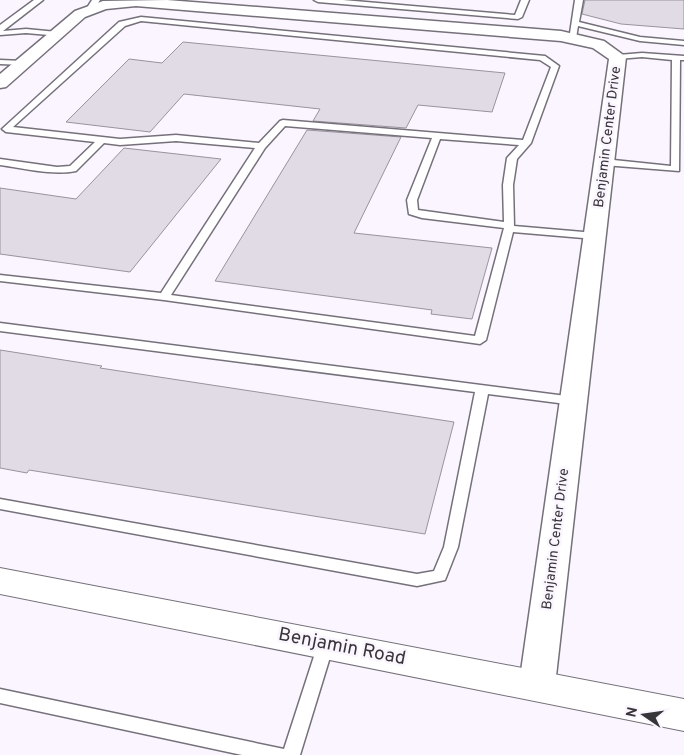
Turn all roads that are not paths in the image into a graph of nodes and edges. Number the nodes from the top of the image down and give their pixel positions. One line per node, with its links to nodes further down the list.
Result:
1 (38, 0): 6 (lane)
2 (318, 0): 3 (lane)
3 (525, 0)
4 (579, 0): 7 (lane)
5 (92, 6): 7 (street, Benjamin Center Drive); 9 (street, Benjamin Center Drive)
6 (0, 29)
7 (573, 31): 10 (lane); 11 (street, Benjamin Center Drive)
8 (0, 33): 9 (lane)
9 (57, 34): 14 (street, Benjamin Center Drive)
10 (684, 43)
11 (618, 57): 12 (lane); 22 (street, Benjamin Center Drive)
12 (680, 58): 22 (lane)
13 (0, 62): 14 (lane)
14 (23, 63): 15 (street, Benjamin Center Drive)
15 (0, 82)
16 (2, 130): 18 (lane); 19 (lane)
17 (437, 136): 19 (lane); 20 (lane); 23 (lane)
18 (102, 140): 20 (lane); 21 (lane)
19 (526, 143): 23 (lane)
20 (261, 146): 26 (lane)
21 (0, 162)
22 (604, 162): 24 (street, Benjamin Center Drive)
23 (509, 228): 24 (lane); 26 (lane)
24 (595, 236): 29 (street, Benjamin Center Drive)
25 (0, 278): 26 (lane)
26 (164, 297)
27 (0, 327): 28 (lane)
28 (482, 390): 29 (lane); 30 (lane)
29 (574, 401): 33 (street, Benjamin Center Drive)
30 (0, 504)
31 (0, 581): 32 (street, Benjamin Road)
32 (326, 644): 33 (street, Benjamin Road); 37 (lane)
33 (537, 685): 35 (street, Benjamin Road)
34 (0, 696): 36 (lane)
35 (684, 715)
36 (278, 755)
37 (291, 755)

